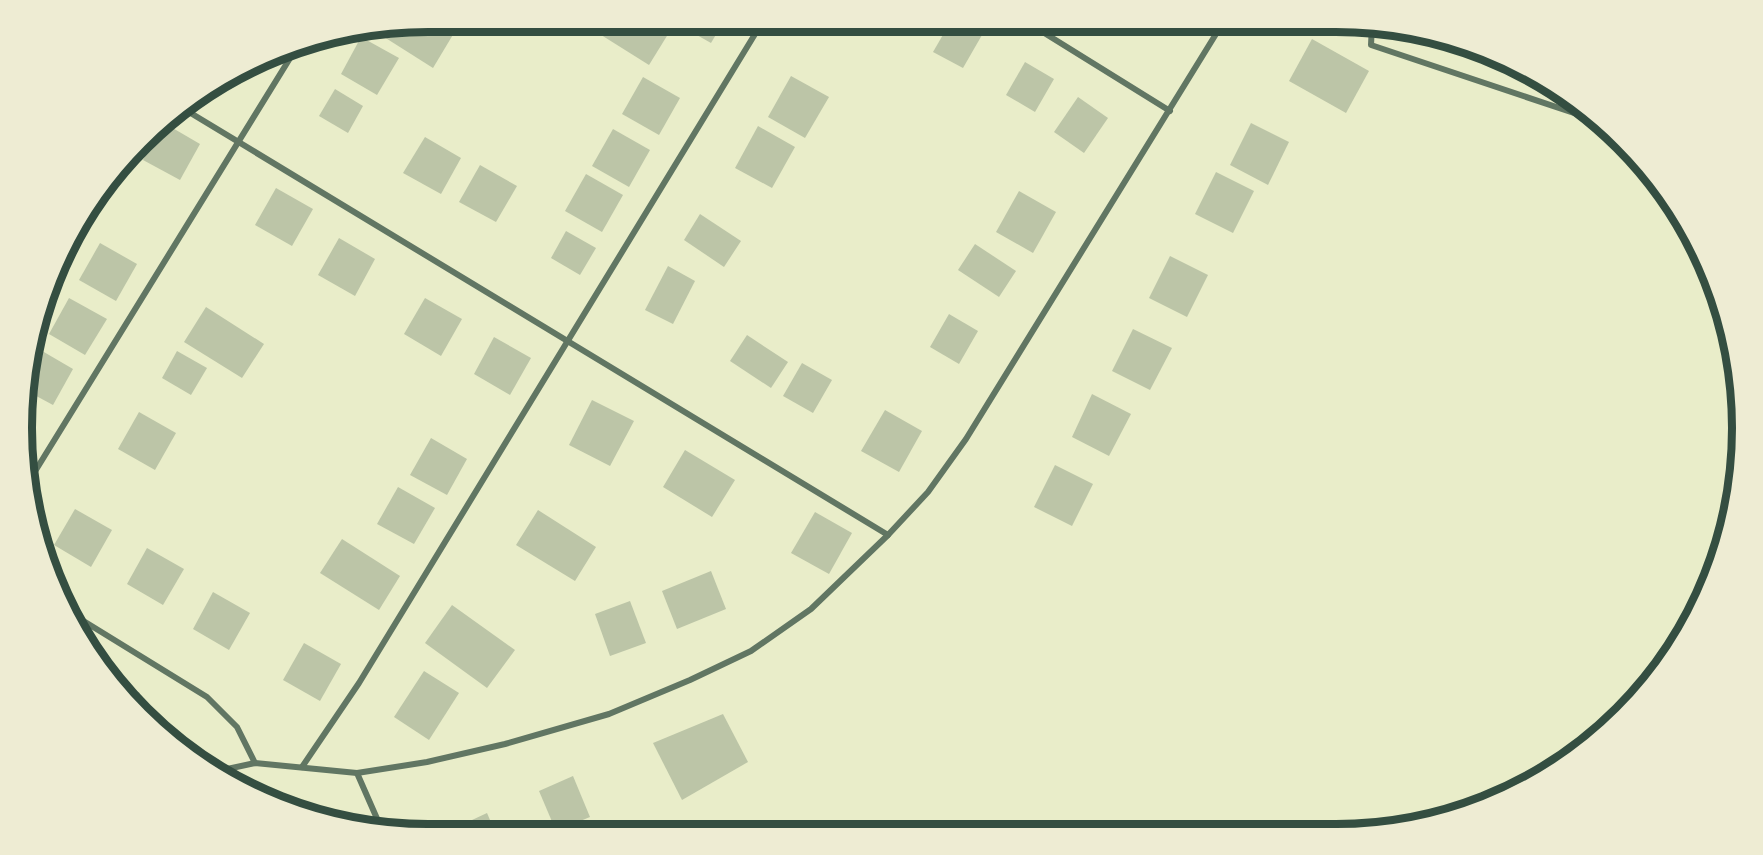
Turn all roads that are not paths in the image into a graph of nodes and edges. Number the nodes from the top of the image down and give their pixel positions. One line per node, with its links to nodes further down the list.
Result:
1 (756, 32): 10 (street)
2 (1043, 32): 7 (street)
3 (1217, 32): 7 (street)
4 (1372, 33): 8 (street)
5 (291, 56): 9 (street)
6 (188, 111): 9 (street)
7 (1170, 111): 12 (street)
8 (1579, 115)
9 (238, 141): 10 (street); 11 (street)
10 (568, 341): 12 (street); 15 (street)
11 (34, 473)
12 (888, 535): 17 (street)
13 (81, 620): 14 (street)
14 (255, 763): 15 (street); 16 (street)
15 (302, 767): 17 (street)
16 (227, 769)
17 (357, 773): 18 (street)
18 (378, 820)

